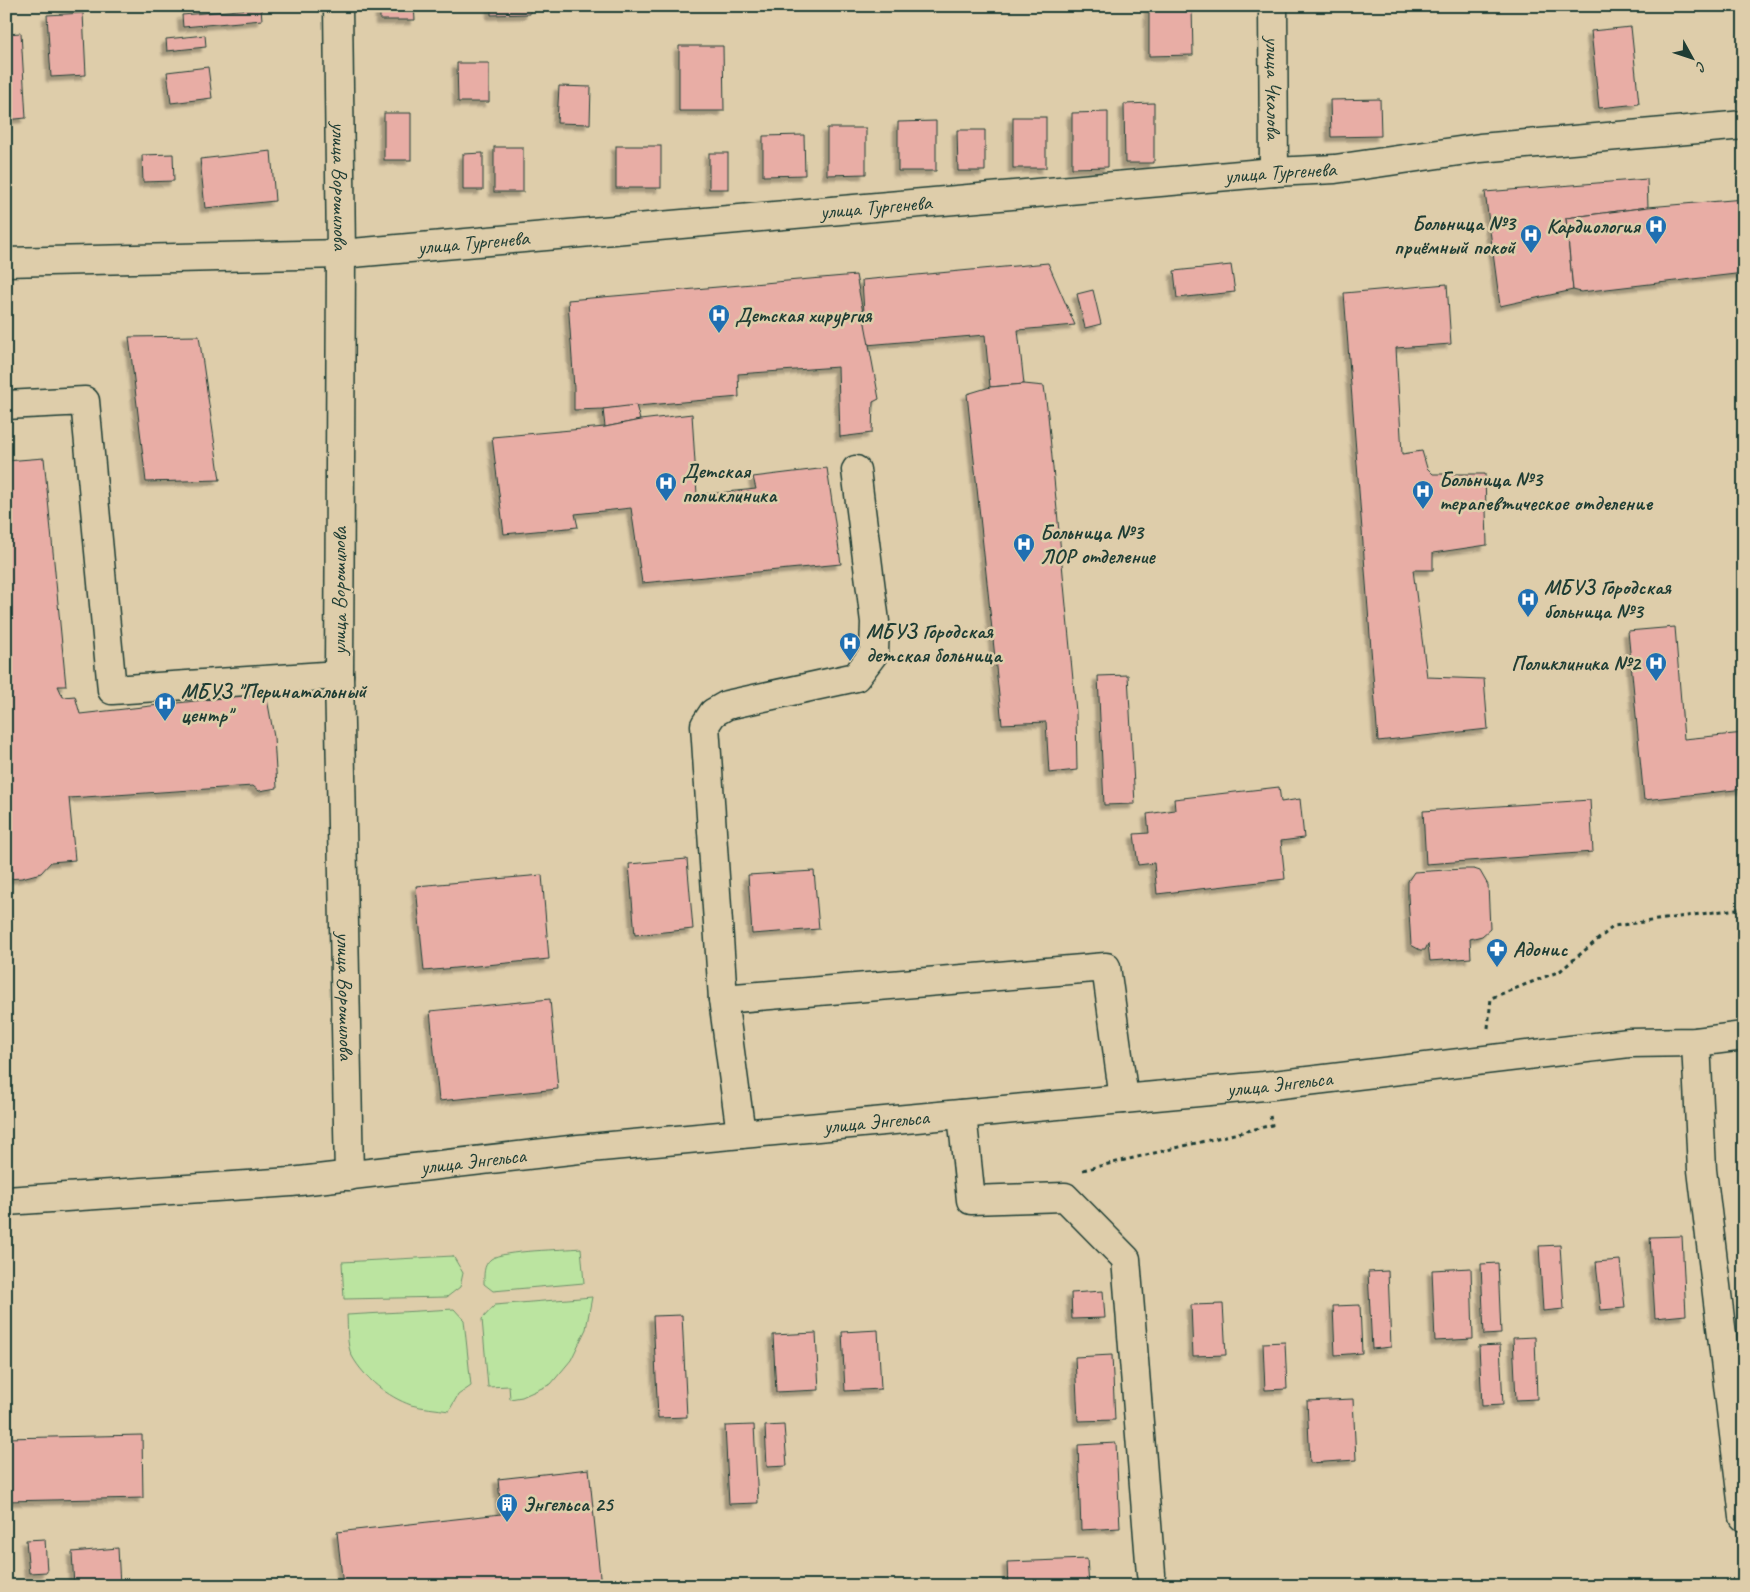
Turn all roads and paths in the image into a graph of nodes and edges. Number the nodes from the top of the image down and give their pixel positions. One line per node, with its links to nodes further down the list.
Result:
1 (338, 6): 5 (street, улица Ворошилова)
2 (1273, 6): 4 (street, улица Чкалова)
3 (1744, 125): 4 (street, улица Тургенева)
4 (1274, 172): 5 (street, улица Тургенева)
5 (341, 254): 6 (street, улица Тургенева); 9 (street, улица Ворошилова)
6 (6, 262)
7 (6, 405): 9 (street)
8 (856, 470): 10 (street)
9 (339, 674): 16 (street, улица Ворошилова)
10 (723, 999): 13 (street); 15 (street)
11 (1744, 1036): 12 (street, улица Энгельса)
12 (1696, 1042): 13 (street, улица Энгельса); 18 (street)
13 (1124, 1099): 14 (street, улица Энгельса)
14 (962, 1114): 15 (street, улица Энгельса); 19 (street)
15 (741, 1134): 16 (street, улица Энгельса)
16 (349, 1176): 17 (street, улица Энгельса)
17 (6, 1201)
18 (1744, 1517)
19 (1151, 1574)

